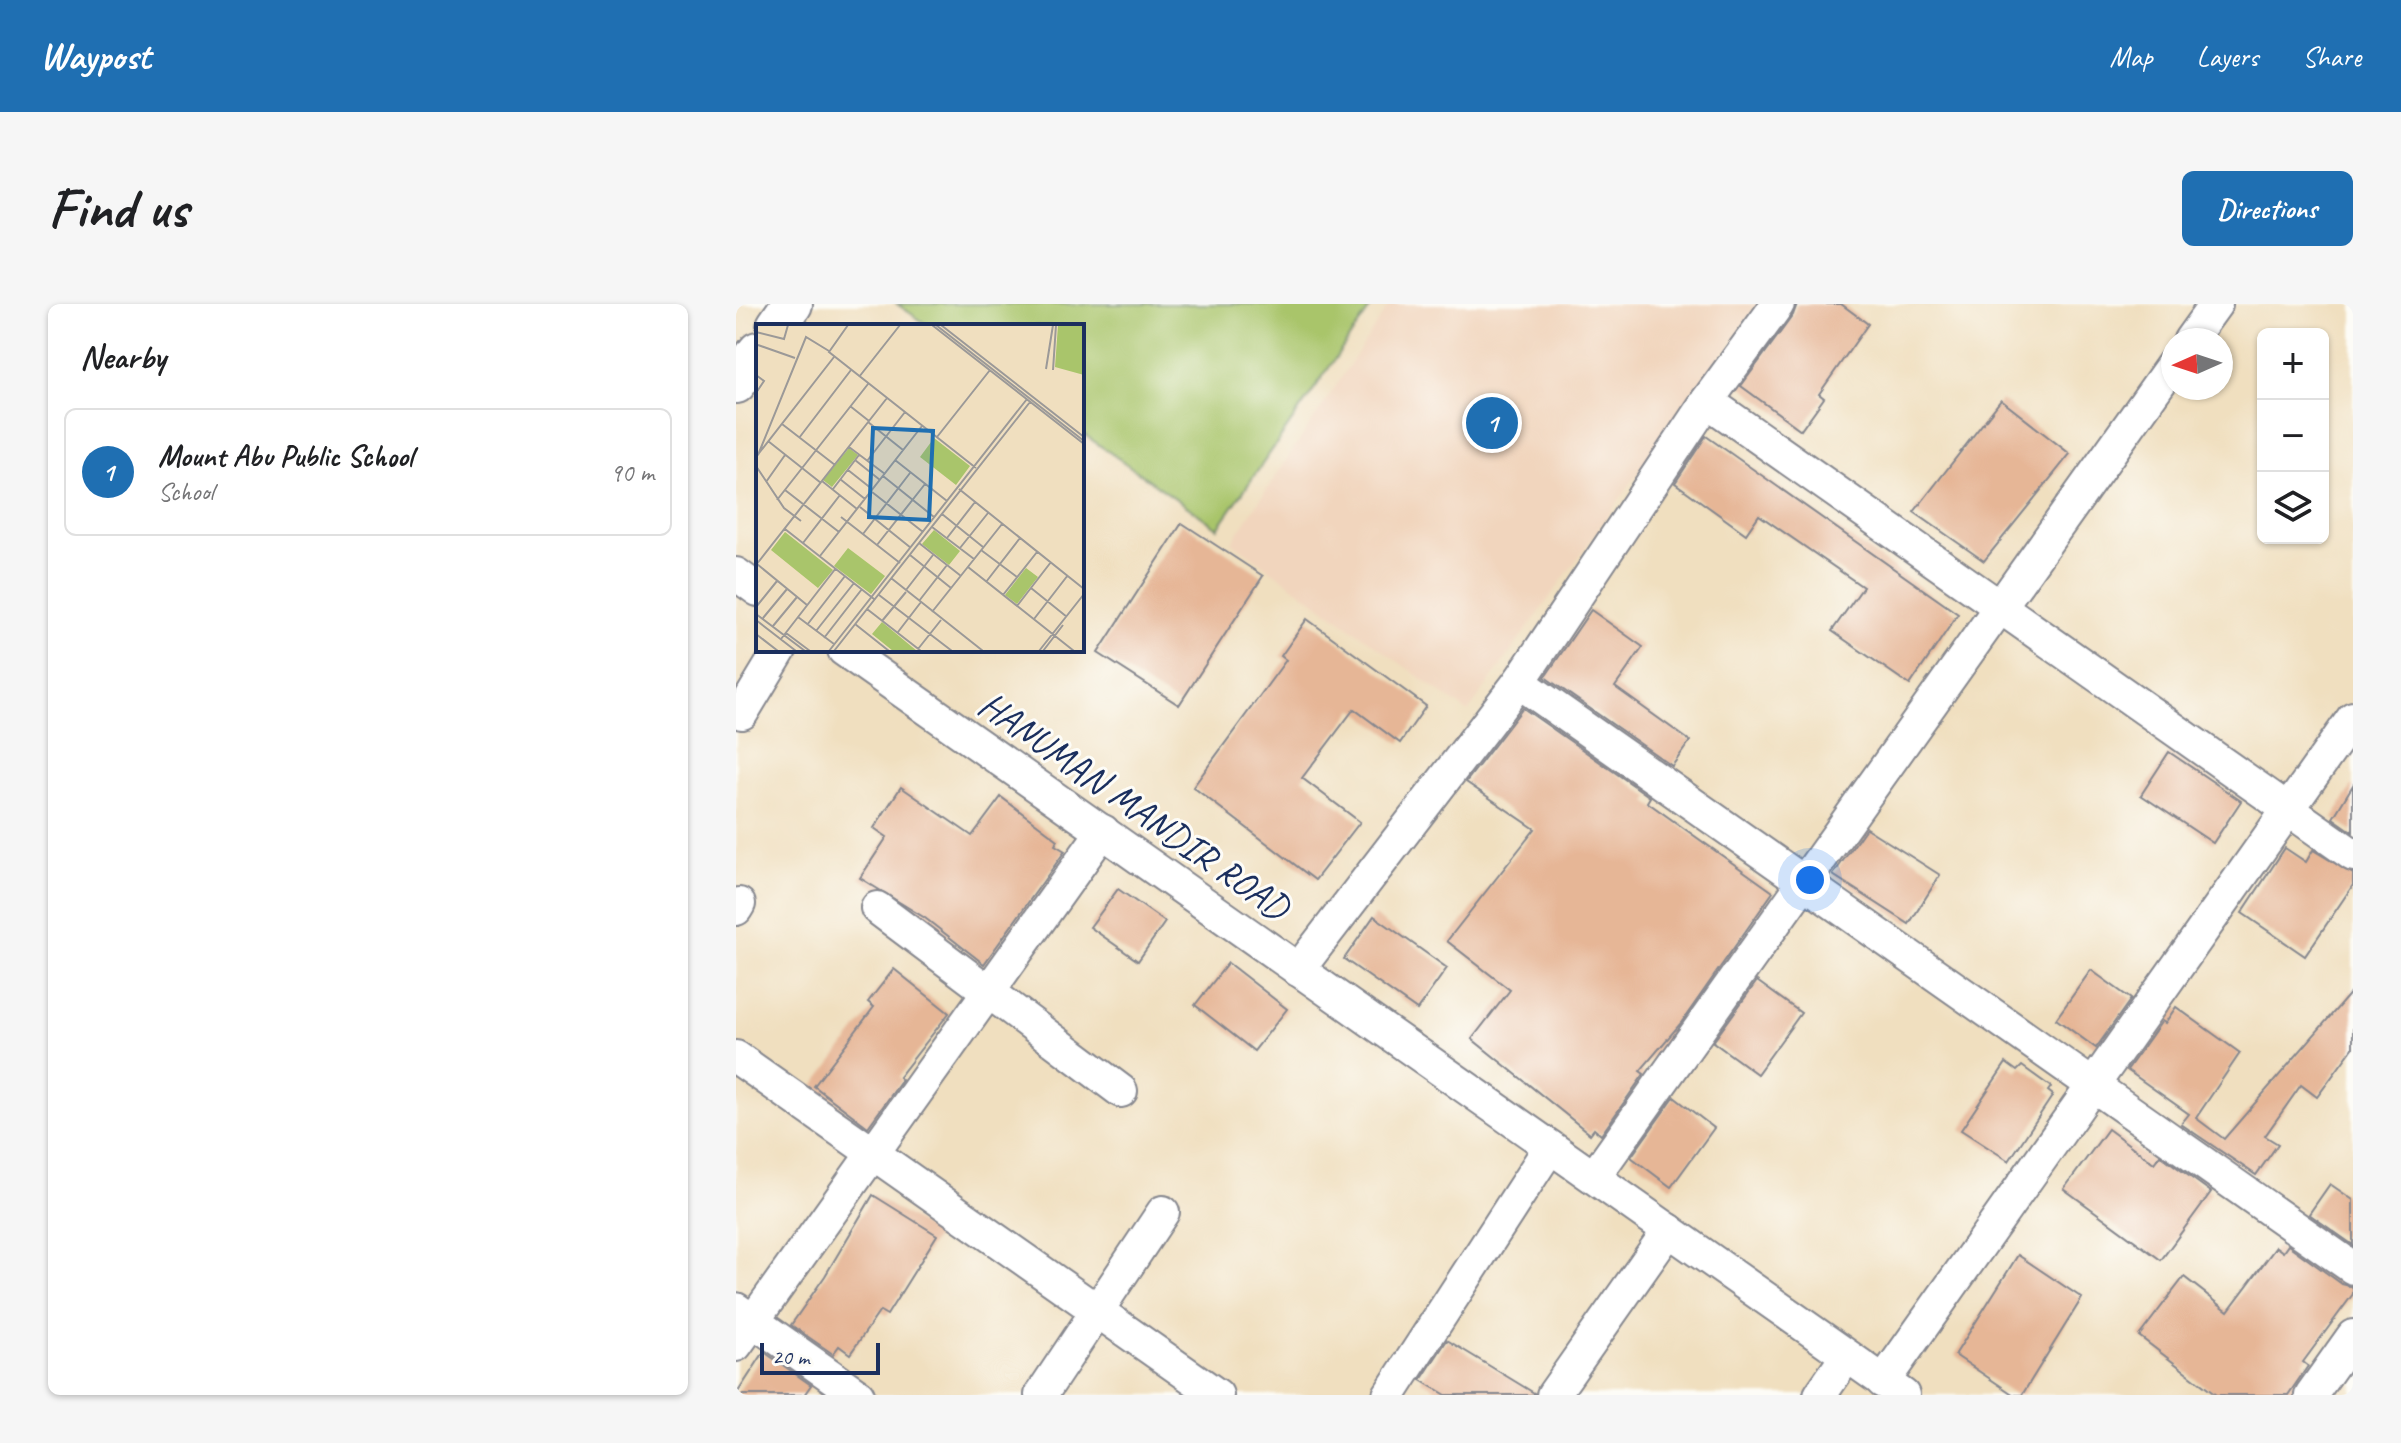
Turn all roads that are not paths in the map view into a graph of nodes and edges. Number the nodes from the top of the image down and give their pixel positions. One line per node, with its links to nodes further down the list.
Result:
1 (792, 304): 4 (street)
2 (1778, 304): 9 (street)
3 (2216, 304): 5 (street)
4 (778, 324)
5 (2199, 328)
6 (756, 355): 8 (street)
7 (2161, 381): 12 (street)
8 (736, 383)
9 (1707, 401): 12 (street); 15 (street)
10 (736, 574): 11 (street)
11 (756, 589)
12 (2000, 607): 18 (street); 21 (street)
13 (779, 652): 16 (street)
14 (847, 652): 19 (street, HANUMAN MANDIR ROAD)
15 (1519, 682): 21 (street); 23 (street)
16 (742, 713)
17 (2353, 718): 18 (street)
18 (2288, 809): 20 (street); 26 (street)
19 (1103, 831): 23 (street, HANUMAN MANDIR ROAD); 24 (street)
20 (2353, 855)
21 (1802, 881): 26 (street); 30 (street)
22 (877, 908): 24 (street)
23 (1298, 970): 28 (street, HANUMAN MANDIR ROAD)
24 (988, 992): 27 (street); 29 (street)
25 (736, 1057): 29 (street)
26 (2093, 1085): 33 (street); 38 (street)
27 (1121, 1091)
28 (1550, 1147): 30 (street, HANUMAN MANDIR ROAD); 42 (street)
29 (873, 1153): 34 (street); 35 (street)
30 (1594, 1177): 32 (street, HANUMAN MANDIR ROAD)
31 (1163, 1212): 34 (street)
32 (1669, 1230): 37 (street, HANUMAN MANDIR ROAD); 43 (street)
33 (2353, 1268)
34 (1097, 1311): 40 (street); 41 (street)
35 (742, 1325): 39 (street)
36 (2353, 1336): 45 (street)
37 (1847, 1356): 38 (street, HANUMAN MANDIR ROAD); 44 (street)
38 (1893, 1388)
39 (858, 1395)
40 (1041, 1395)
41 (1217, 1395)
42 (1389, 1395)
43 (1553, 1395)
44 (1820, 1395)
45 (2311, 1395)

